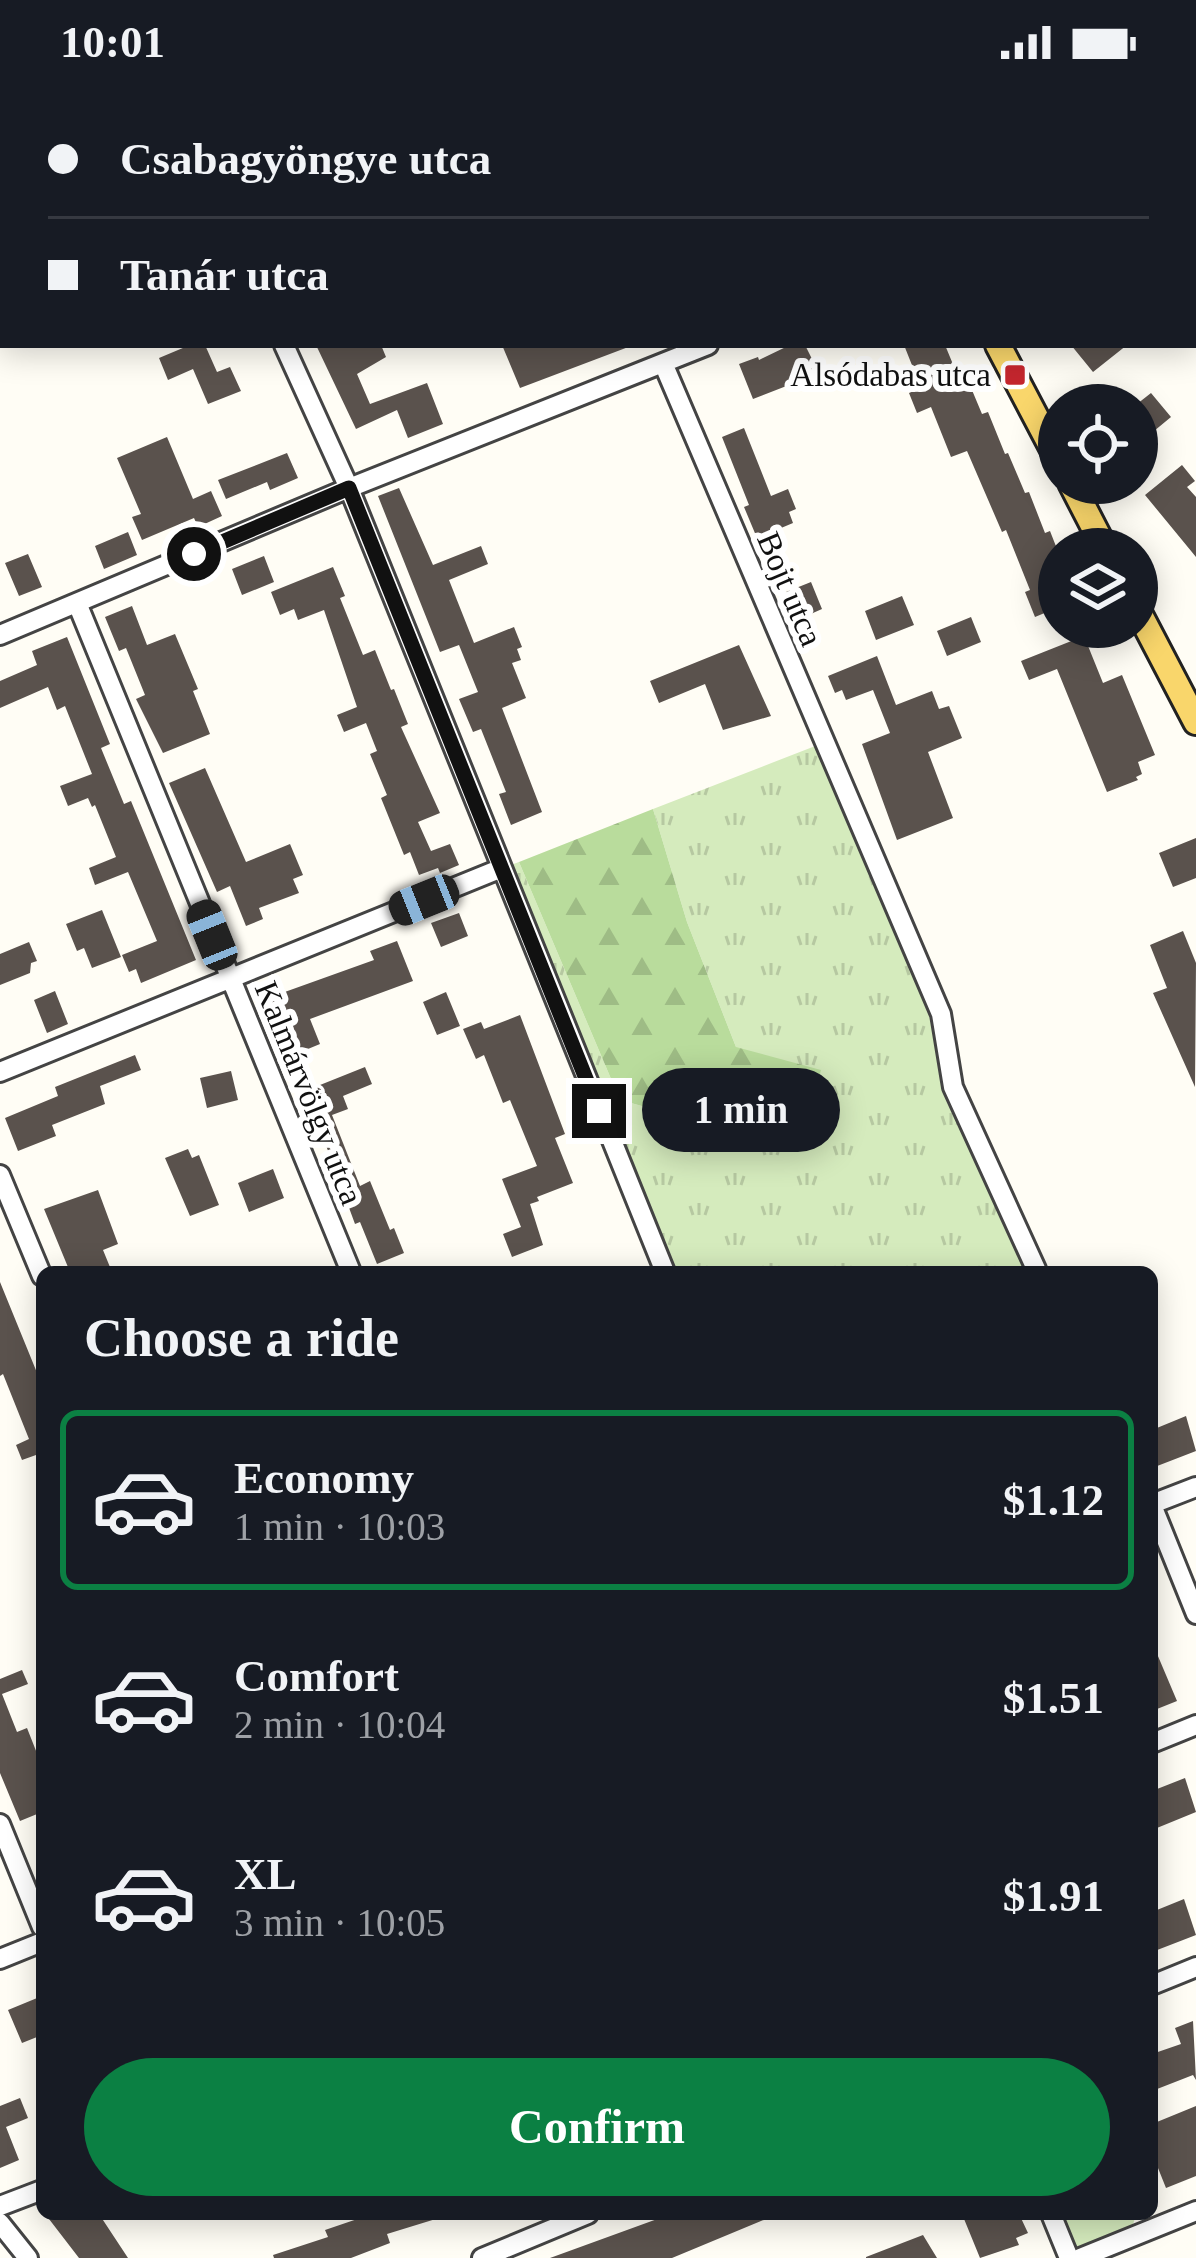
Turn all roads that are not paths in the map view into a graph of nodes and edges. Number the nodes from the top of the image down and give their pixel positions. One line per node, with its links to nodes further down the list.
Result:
1 (285, 348): 6 (street)
2 (700, 348): 4 (street)
3 (1000, 348): 5 (main road)
4 (663, 363): 6 (street); 18 (street, Bojt utca)
5 (1038, 421)
6 (349, 488): 7 (street); 11 (street)
7 (77, 603): 8 (street); 12 (street, Kalmárvölgy utca)
8 (0, 635)
9 (1157, 648): 10 (main road)
10 (1196, 722)
11 (502, 868): 12 (street); 17 (street)
12 (230, 979): 13 (street); 16 (street, Kalmárvölgy utca)
13 (0, 1072)
14 (0, 1175): 15 (street)
15 (38, 1266)
16 (349, 1266)
17 (662, 1266)
18 (1035, 1266)
19 (1196, 1487): 20 (street)
20 (1158, 1503)
21 (1158, 1520): 22 (street)
22 (1196, 1614)
23 (1196, 1726): 24 (street)
24 (1158, 1741)
25 (0, 1824): 26 (street)
26 (36, 1912)
27 (36, 1944): 28 (street)
28 (0, 1959)
29 (1196, 1967): 30 (street)
30 (1158, 1983)
31 (36, 2191): 32 (street)
32 (0, 2206)
33 (1196, 2211): 36 (street)
34 (574, 2220): 40 (street)
35 (1053, 2220): 41 (street)
36 (1158, 2220)
37 (0, 2223): 39 (street)
38 (1145, 2223): 42 (street)
39 (28, 2258)
40 (482, 2258)
41 (1069, 2258)
42 (1081, 2258)

